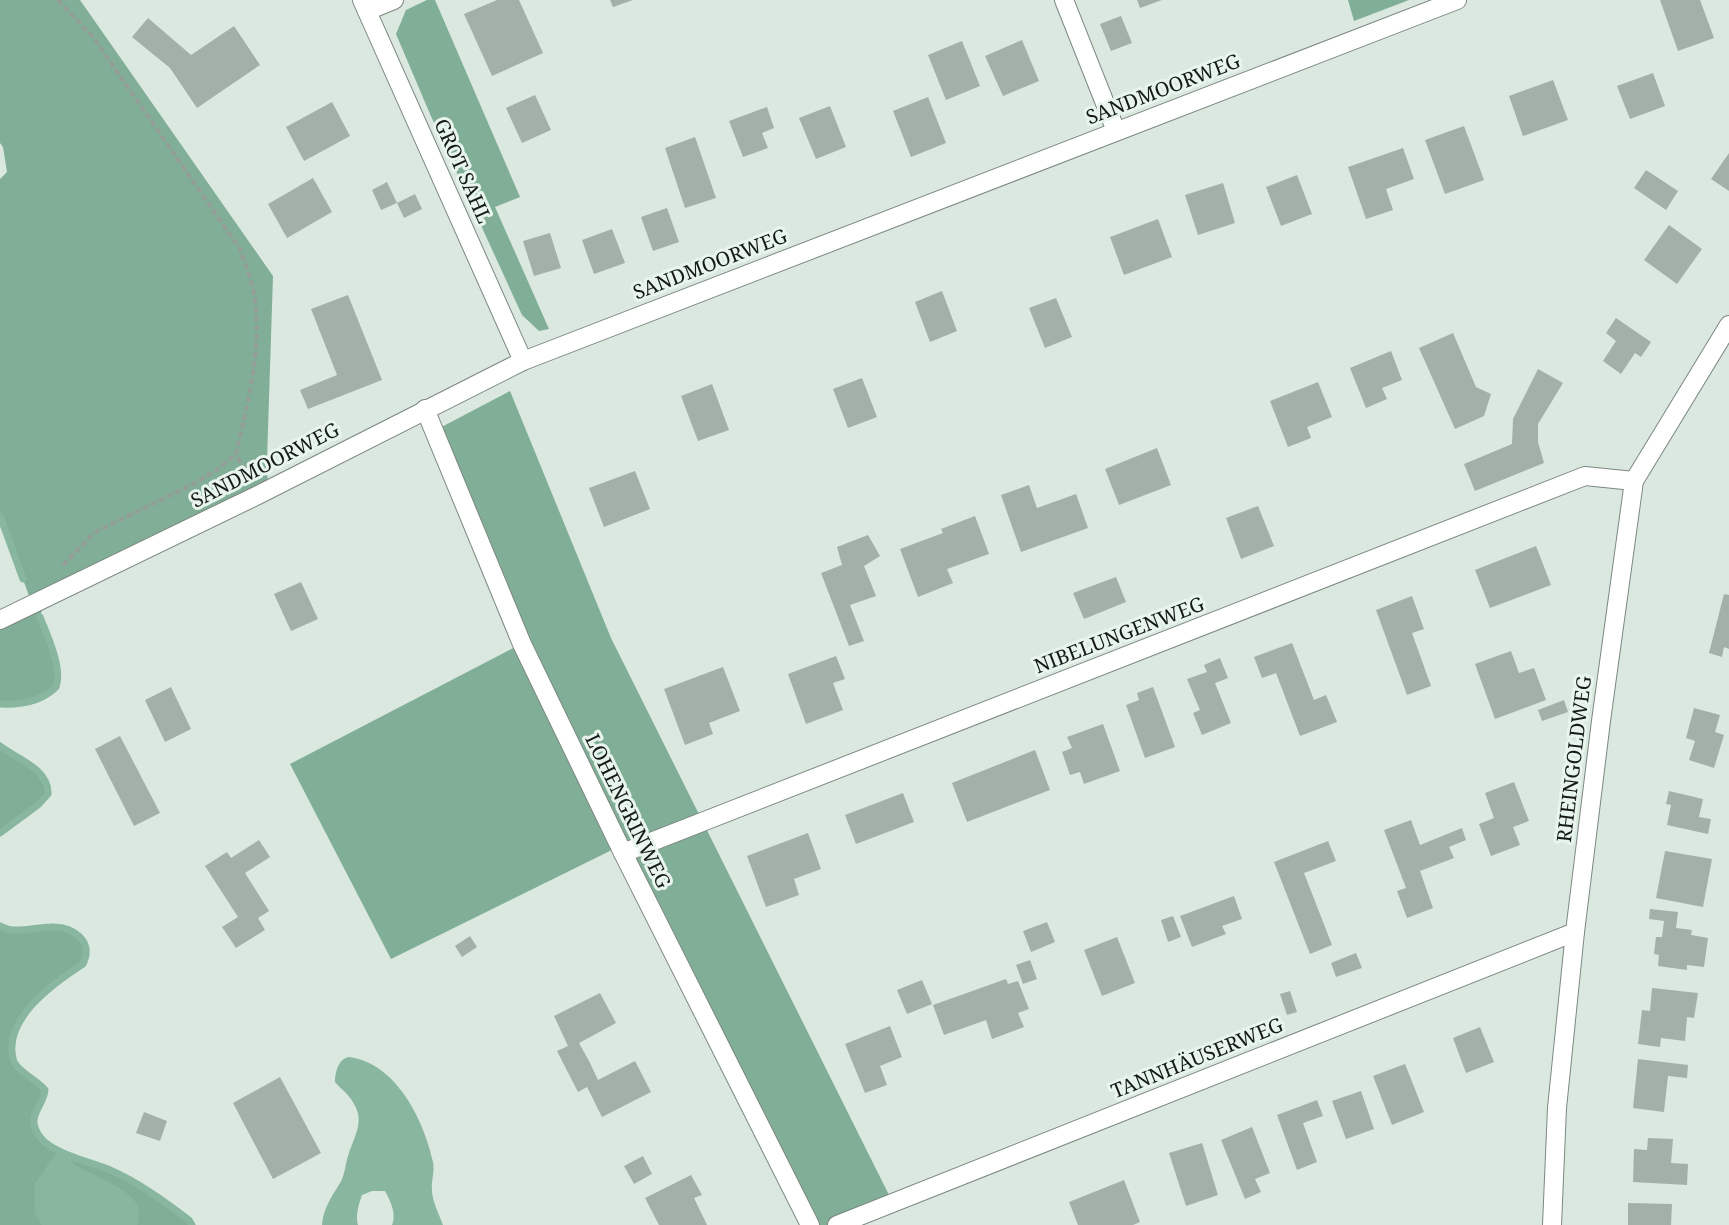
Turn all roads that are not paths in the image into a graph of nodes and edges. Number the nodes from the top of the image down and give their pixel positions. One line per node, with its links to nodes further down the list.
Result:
1 (393, 0): 4 (street)
2 (1064, 0): 5 (street)
3 (1457, 0): 5 (street, SANDMOORWEG)
4 (364, 6): 7 (street, GROT SAHL)
5 (1116, 131): 7 (street, SANDMOORWEG)
6 (1729, 325): 9 (street, RHEINGOLDWEG)
7 (523, 361): 8 (street, SANDMOORWEG)
8 (425, 409): 10 (street, SANDMOORWEG); 11 (street, LOHENGRINWEG)
9 (1634, 481): 11 (street, NIBELUNGENWEG); 12 (street, RHEINGOLDWEG)
10 (0, 620)
11 (623, 853): 13 (street, LOHENGRINWEG)
12 (1575, 932): 14 (street, TANNHÄUSERWEG); 15 (street, RHEINGOLDWEG)
13 (810, 1225)
14 (837, 1225)
15 (1552, 1225)

